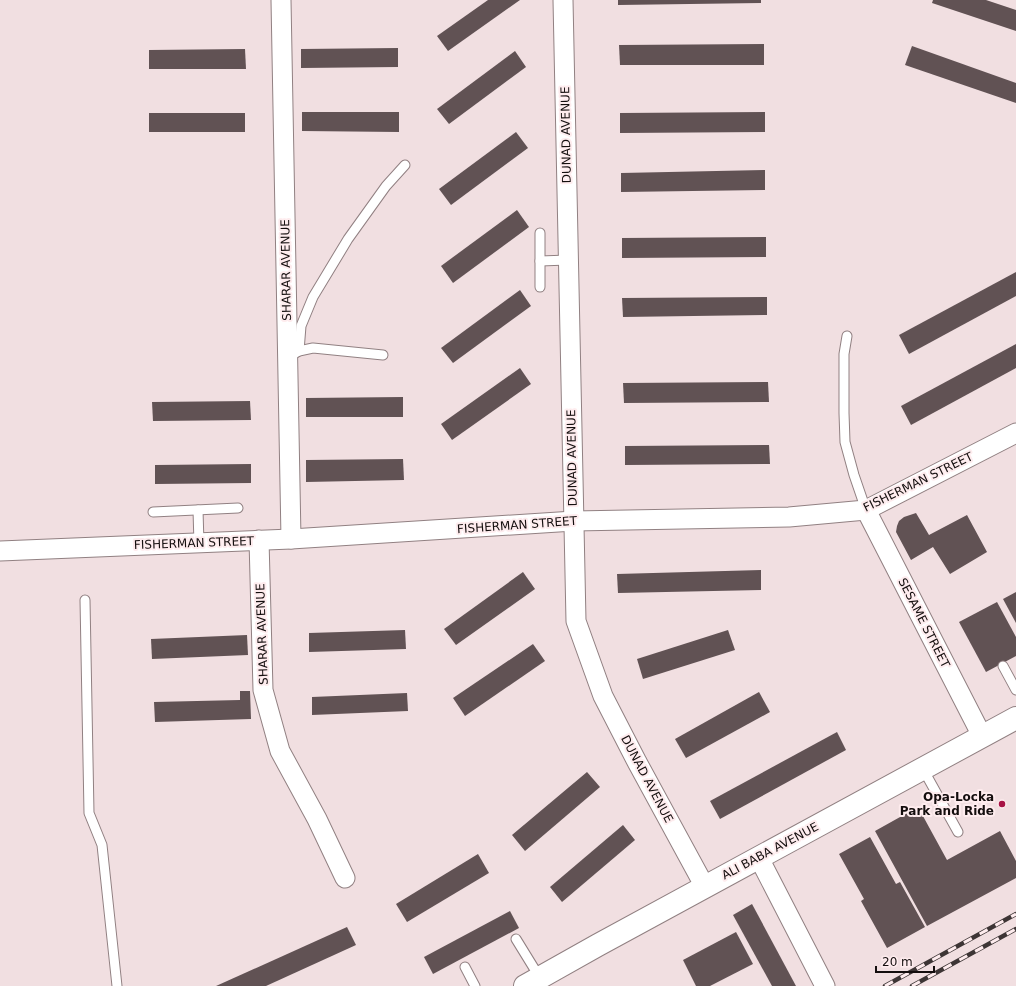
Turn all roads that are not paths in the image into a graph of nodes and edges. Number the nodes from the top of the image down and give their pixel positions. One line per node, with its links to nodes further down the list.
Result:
1 (281, 0): 9 (street, SHARAR AVENUE)
2 (563, 0): 5 (street, DUNAD AVENUE)
3 (405, 165): 9 (lane)
4 (540, 233): 6 (lane)
5 (568, 260): 6 (lane); 16 (street, DUNAD AVENUE)
6 (540, 261): 7 (lane)
7 (540, 287)
8 (847, 336): 14 (lane)
9 (293, 355): 10 (lane); 17 (street, SHARAR AVENUE)
10 (384, 355)
11 (1016, 433): 14 (street, FISHERMAN STREET)
12 (238, 508): 13 (lane)
13 (198, 510): 15 (lane); 19 (lane)
14 (866, 510): 16 (street, FISHERMAN STREET); 25 (street, SESAME STREET)
15 (153, 512)
16 (574, 522): 17 (street, FISHERMAN STREET); 30 (street, DUNAD AVENUE)
17 (291, 539): 18 (street, FISHERMAN STREET)
18 (259, 540): 19 (street, FISHERMAN STREET); 29 (street, SHARAR AVENUE)
19 (199, 544): 20 (street, FISHERMAN STREET)
20 (0, 551)
21 (85, 600): 34 (lane)
22 (1003, 666): 23 (lane)
23 (1016, 690)
24 (1016, 718): 25 (street, ALI BABA AVENUE)
25 (982, 736): 26 (street, ALI BABA AVENUE)
26 (923, 769): 27 (lane); 28 (street, ALI BABA AVENUE)
27 (958, 832)
28 (759, 858): 30 (street, ALI BABA AVENUE); 36 (street)
29 (345, 878)
30 (704, 887): 33 (street, ALI BABA AVENUE)
31 (516, 939): 33 (lane)
32 (465, 967): 35 (lane)
33 (533, 982)
34 (118, 986)
35 (475, 986)
36 (825, 986)

